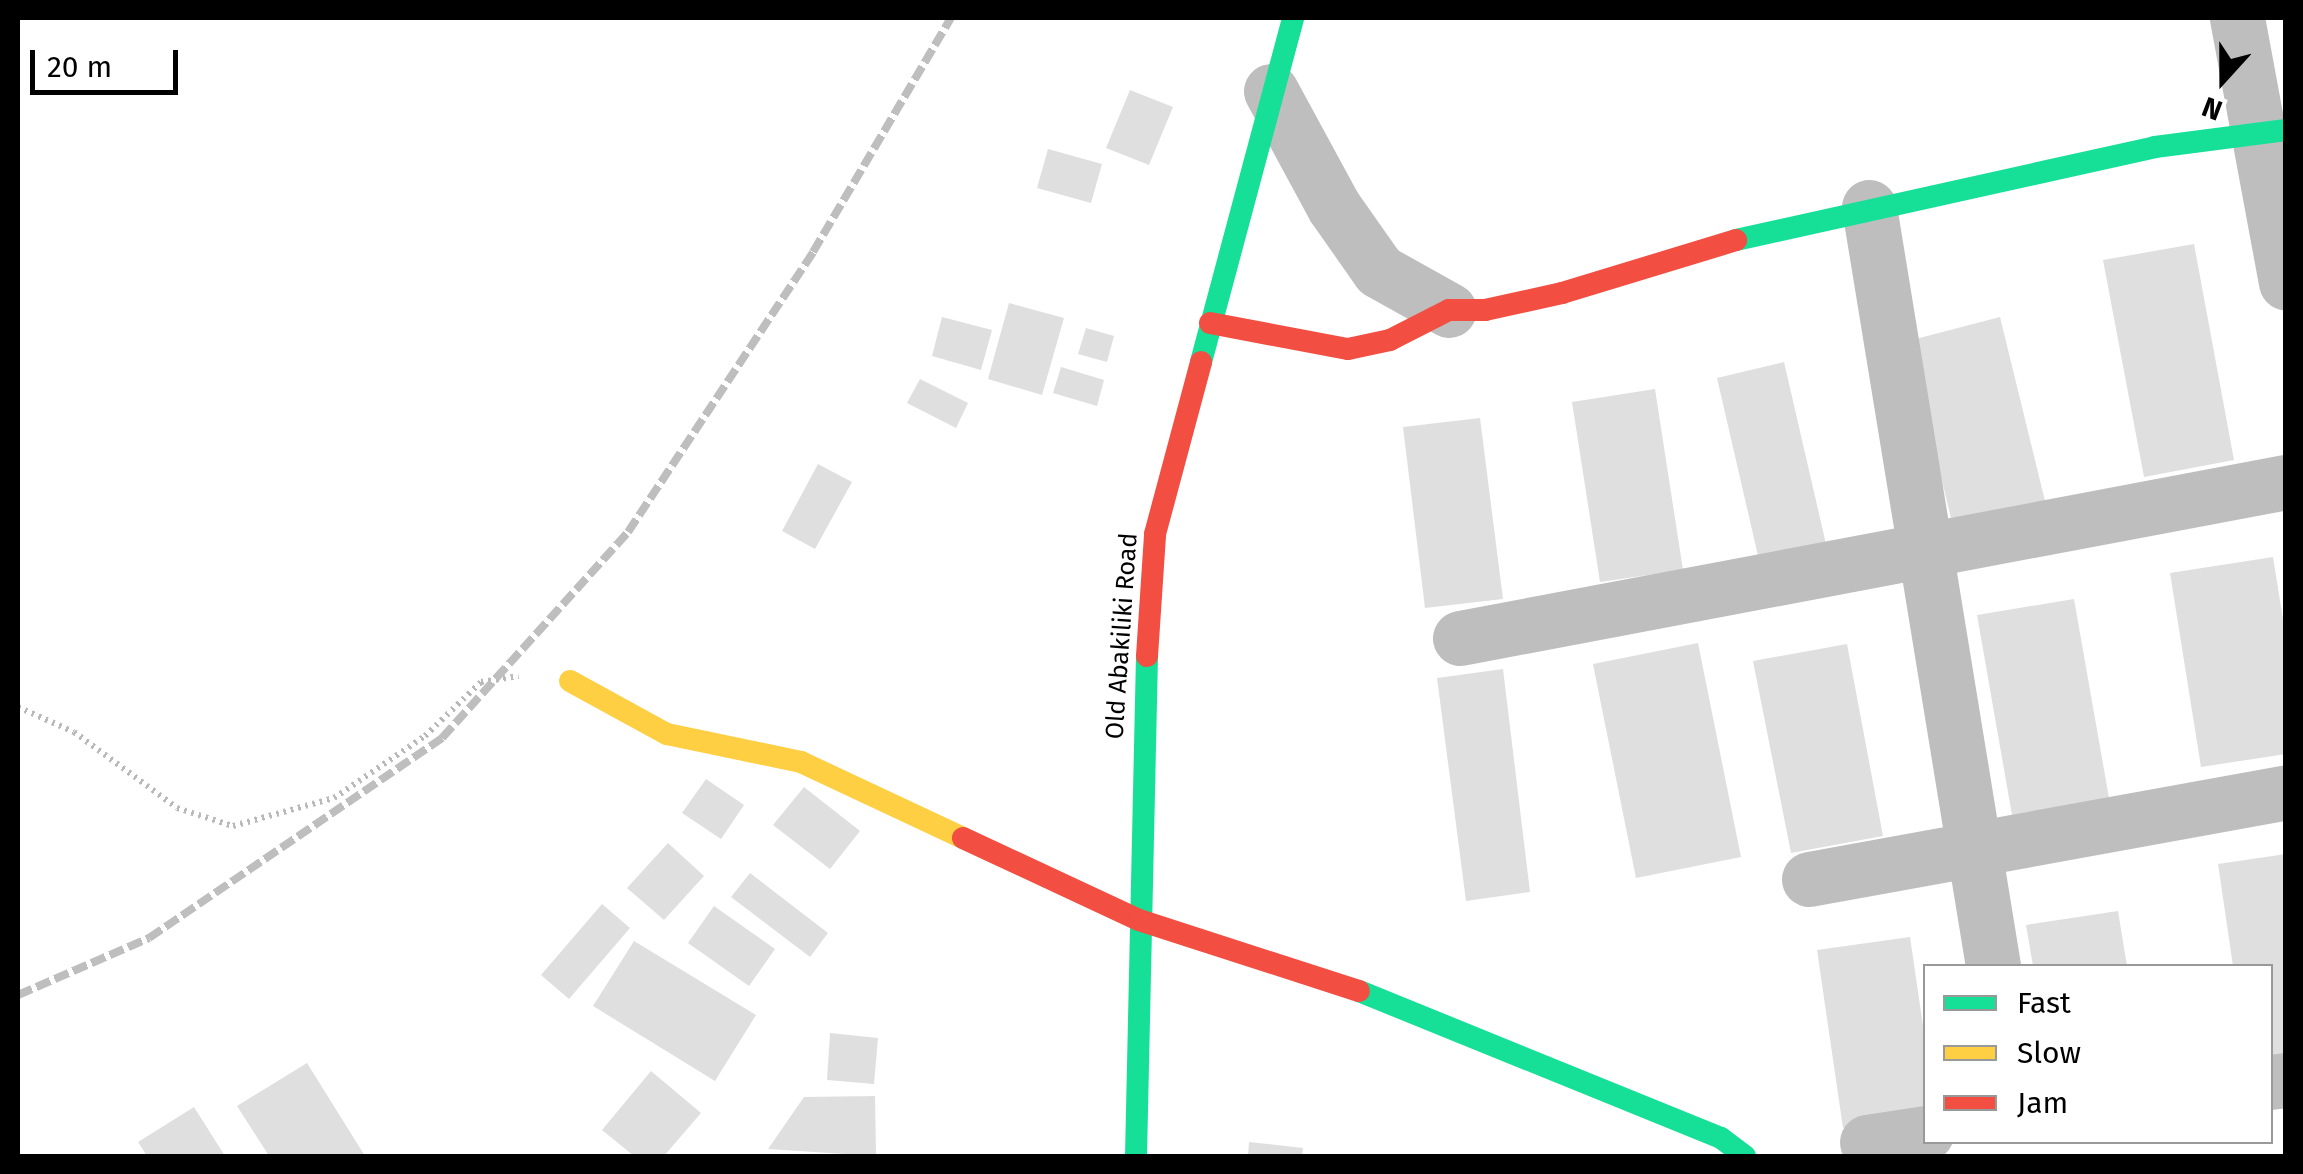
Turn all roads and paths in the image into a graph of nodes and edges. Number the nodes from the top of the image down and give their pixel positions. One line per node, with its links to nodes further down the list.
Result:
1 (1294, 18): 3 (street, Old Abakiliki Road)
2 (2237, 18): 4 (street)
3 (1271, 91): 7 (street); 8 (street, Old Abakiliki Road)
4 (2271, 132): 5 (street); 6 (street)
5 (1869, 207): 7 (street); 10 (street)
6 (2286, 282)
7 (1450, 310): 8 (street)
8 (1210, 323): 17 (street, Old Abakiliki Road)
9 (2286, 482): 10 (street)
10 (1920, 552): 11 (street); 15 (street)
11 (1460, 638)
12 (570, 681): 13 (path); 17 (street)
13 (18, 707)
14 (2286, 792): 15 (street)
15 (1975, 849): 16 (street); 18 (street)
16 (1809, 879)
17 (1139, 920): 21 (street, Old Abakiliki Road); 22 (street)
18 (1993, 964)
19 (1923, 1133): 20 (street)
20 (1866, 1142)
21 (1136, 1156)
22 (1745, 1156)

